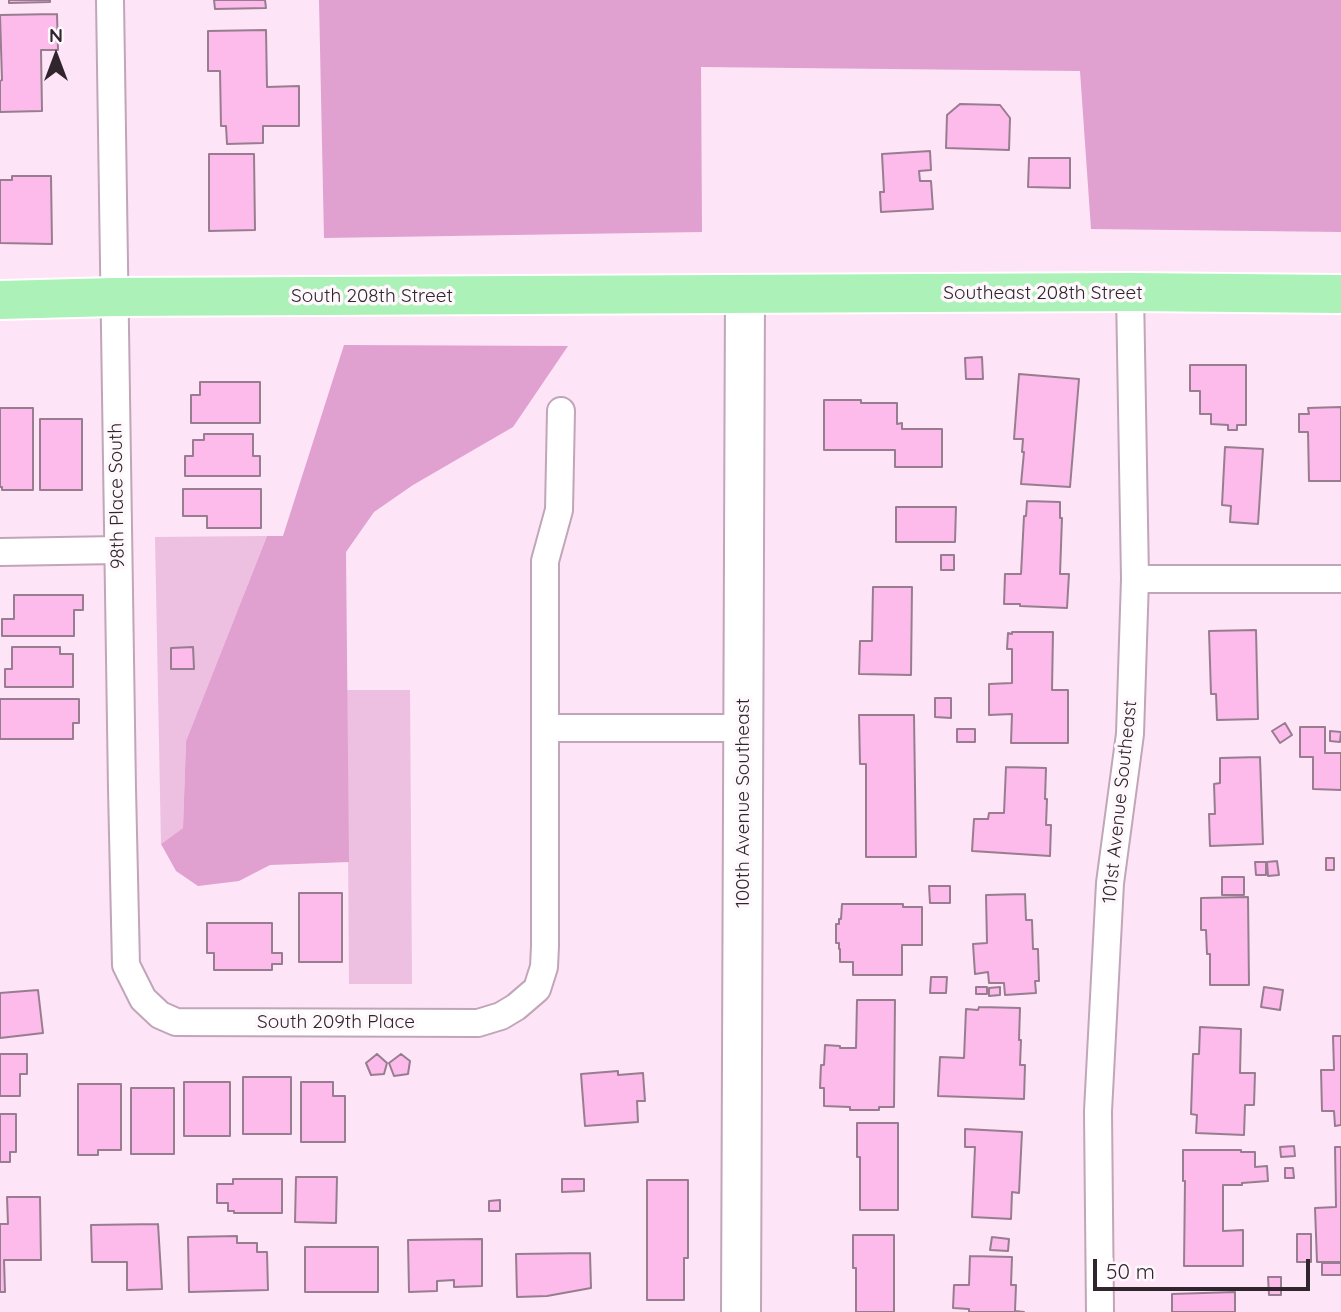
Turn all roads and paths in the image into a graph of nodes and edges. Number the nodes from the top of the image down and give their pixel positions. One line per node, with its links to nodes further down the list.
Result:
1 (110, 0): 5 (street, 98th Place South)
2 (1130, 292): 3 (main road, Southeast 208th Street); 4 (main road, Southeast 208th Street); 10 (street, 101st Avenue Southeast)
3 (745, 294): 5 (main road, South 208th Street); 13 (street, 100th Avenue Southeast)
4 (1341, 294)
5 (114, 297): 6 (main road, South 208th Street); 8 (street, 98th Place South)
6 (0, 300)
7 (561, 411): 12 (street)
8 (118, 550): 9 (street); 14 (street, 98th Place South)
9 (0, 552)
10 (1135, 579): 11 (street); 16 (street, 101st Avenue Southeast)
11 (1341, 579)
12 (545, 728): 13 (street); 14 (street, South 209th Place)
13 (743, 728): 15 (street, 100th Avenue Southeast)
14 (138, 989)
15 (741, 1312)
16 (1100, 1312)

